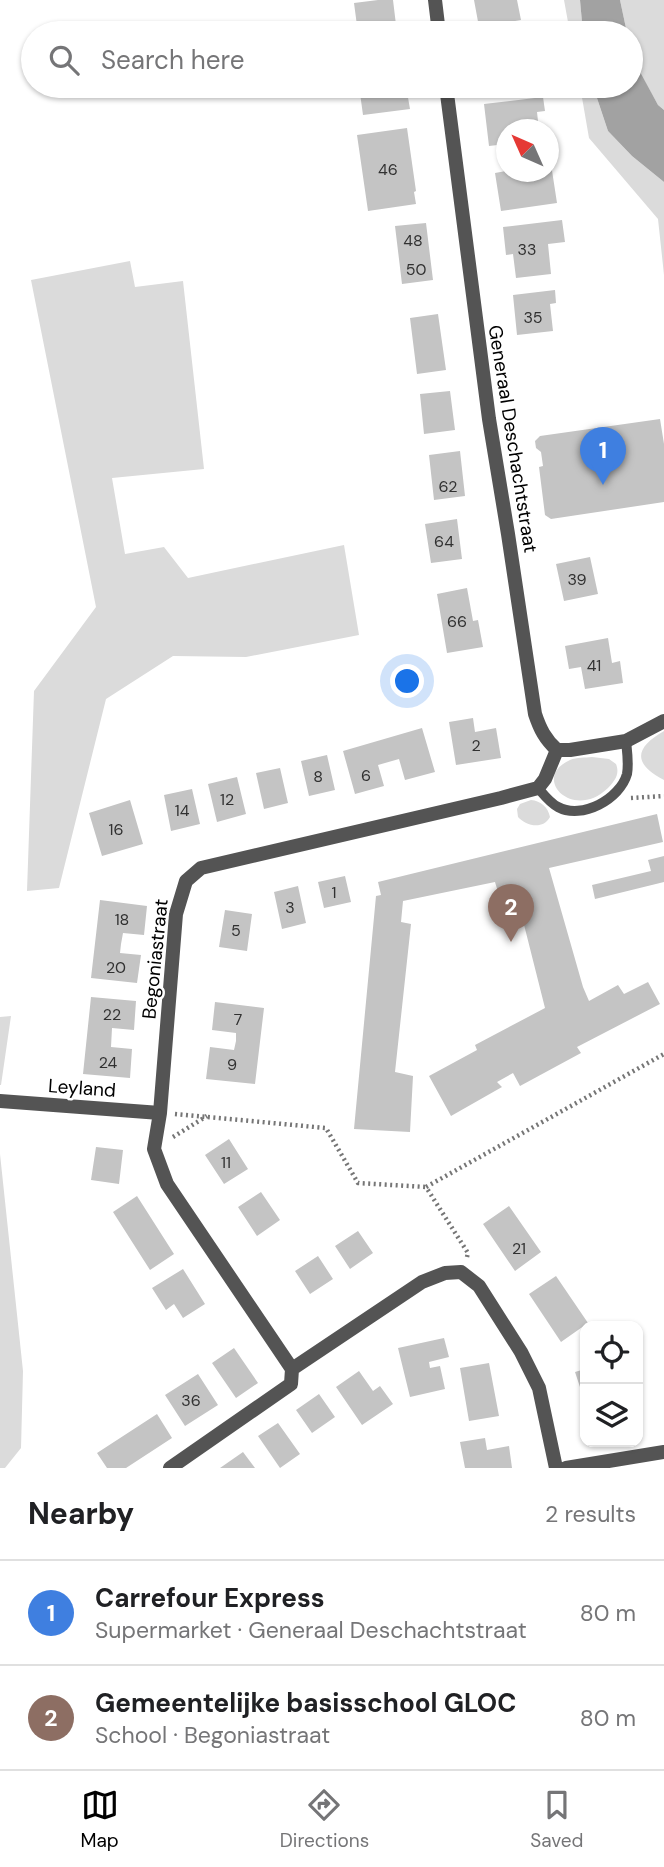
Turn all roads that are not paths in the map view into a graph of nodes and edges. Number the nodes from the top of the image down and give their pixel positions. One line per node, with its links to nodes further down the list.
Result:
1 (435, 0): 2 (street)
2 (438, 21)
3 (448, 98): 6 (street, Generaal Deschachtstraat)
4 (664, 721): 5 (street)
5 (626, 741): 6 (street); 7 (lane)
6 (557, 750): 7 (street)
7 (538, 788): 9 (street, Begoniastraat)
8 (0, 1101): 9 (street, Leyland)
9 (160, 1113): 10 (street, Begoniastraat)
10 (292, 1368): 12 (street); 13 (street)
11 (664, 1452): 14 (street)
12 (170, 1468)
13 (556, 1468)
14 (566, 1468)

